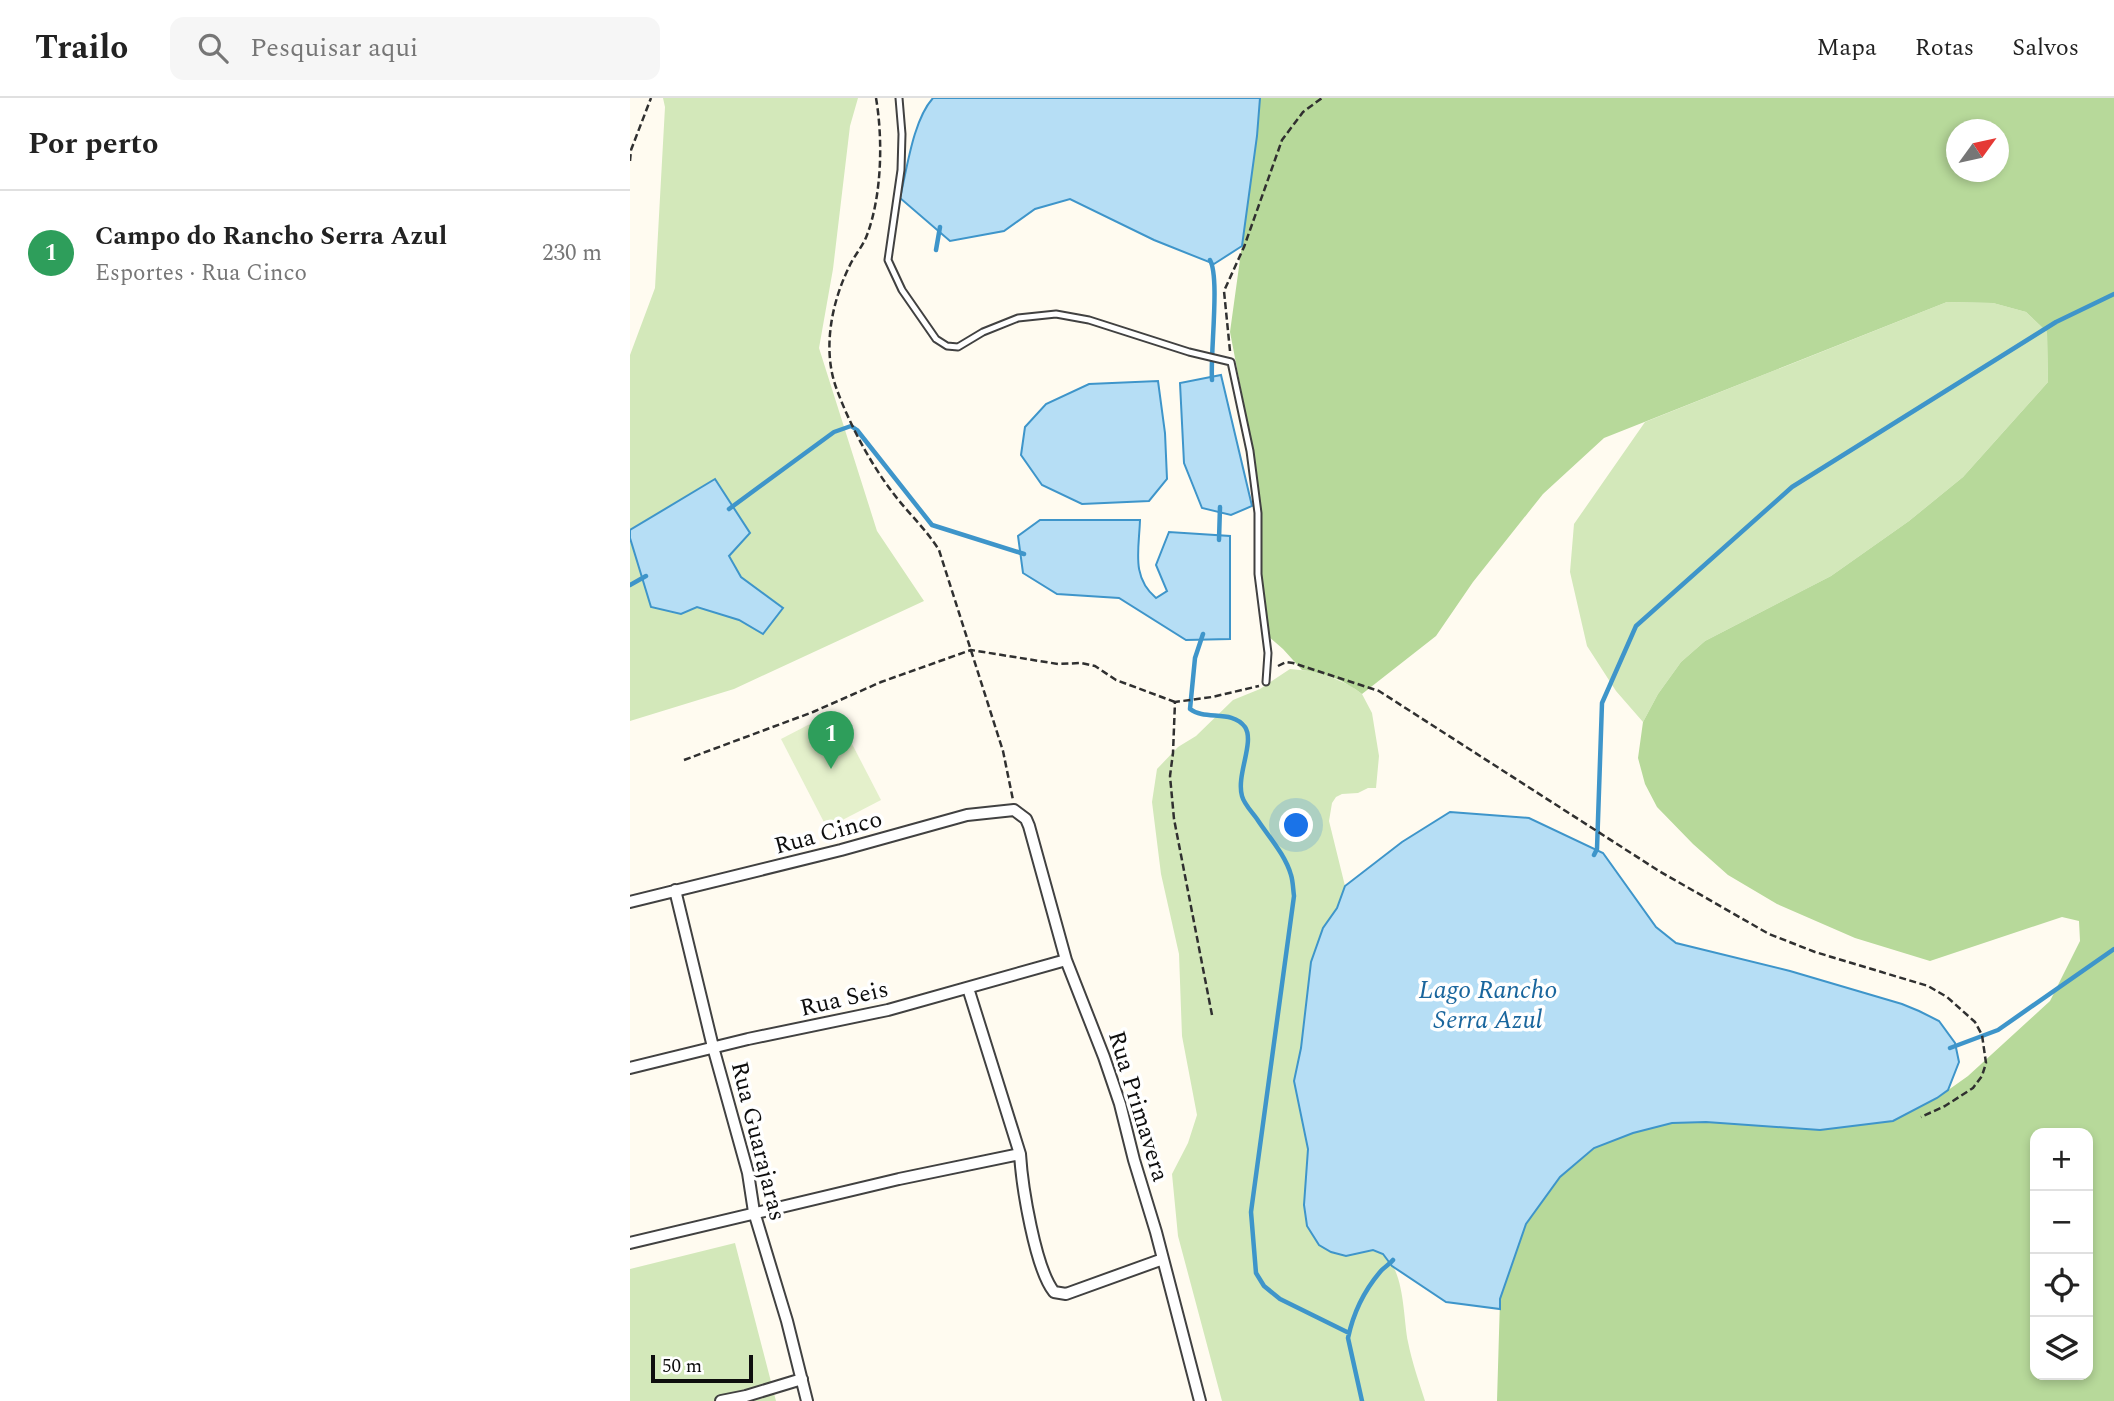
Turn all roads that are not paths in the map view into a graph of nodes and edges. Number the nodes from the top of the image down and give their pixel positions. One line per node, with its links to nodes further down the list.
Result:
1 (899, 98): 2 (lane)
2 (1266, 682)
3 (1029, 826): 4 (street, Rua Cinco); 6 (street, Rua Primavera)
4 (675, 890): 5 (street, Rua Cinco); 8 (street, Rua Guarajaras)
5 (630, 902)
6 (1066, 960): 7 (street, Rua Seis); 13 (street, Rua Primavera)
7 (968, 988): 8 (street, Rua Seis); 10 (street)
8 (713, 1047): 9 (street, Rua Seis); 11 (street, Rua Guarajaras)
9 (630, 1069)
10 (1020, 1154): 11 (street); 13 (street)
11 (754, 1212): 12 (street); 14 (street, Rua Guarajaras)
12 (630, 1243)
13 (1163, 1259): 17 (street, Rua Primavera)
14 (802, 1379): 15 (street); 16 (street, Rua Guarajaras)
15 (721, 1401)
16 (807, 1401)
17 (1200, 1401)

